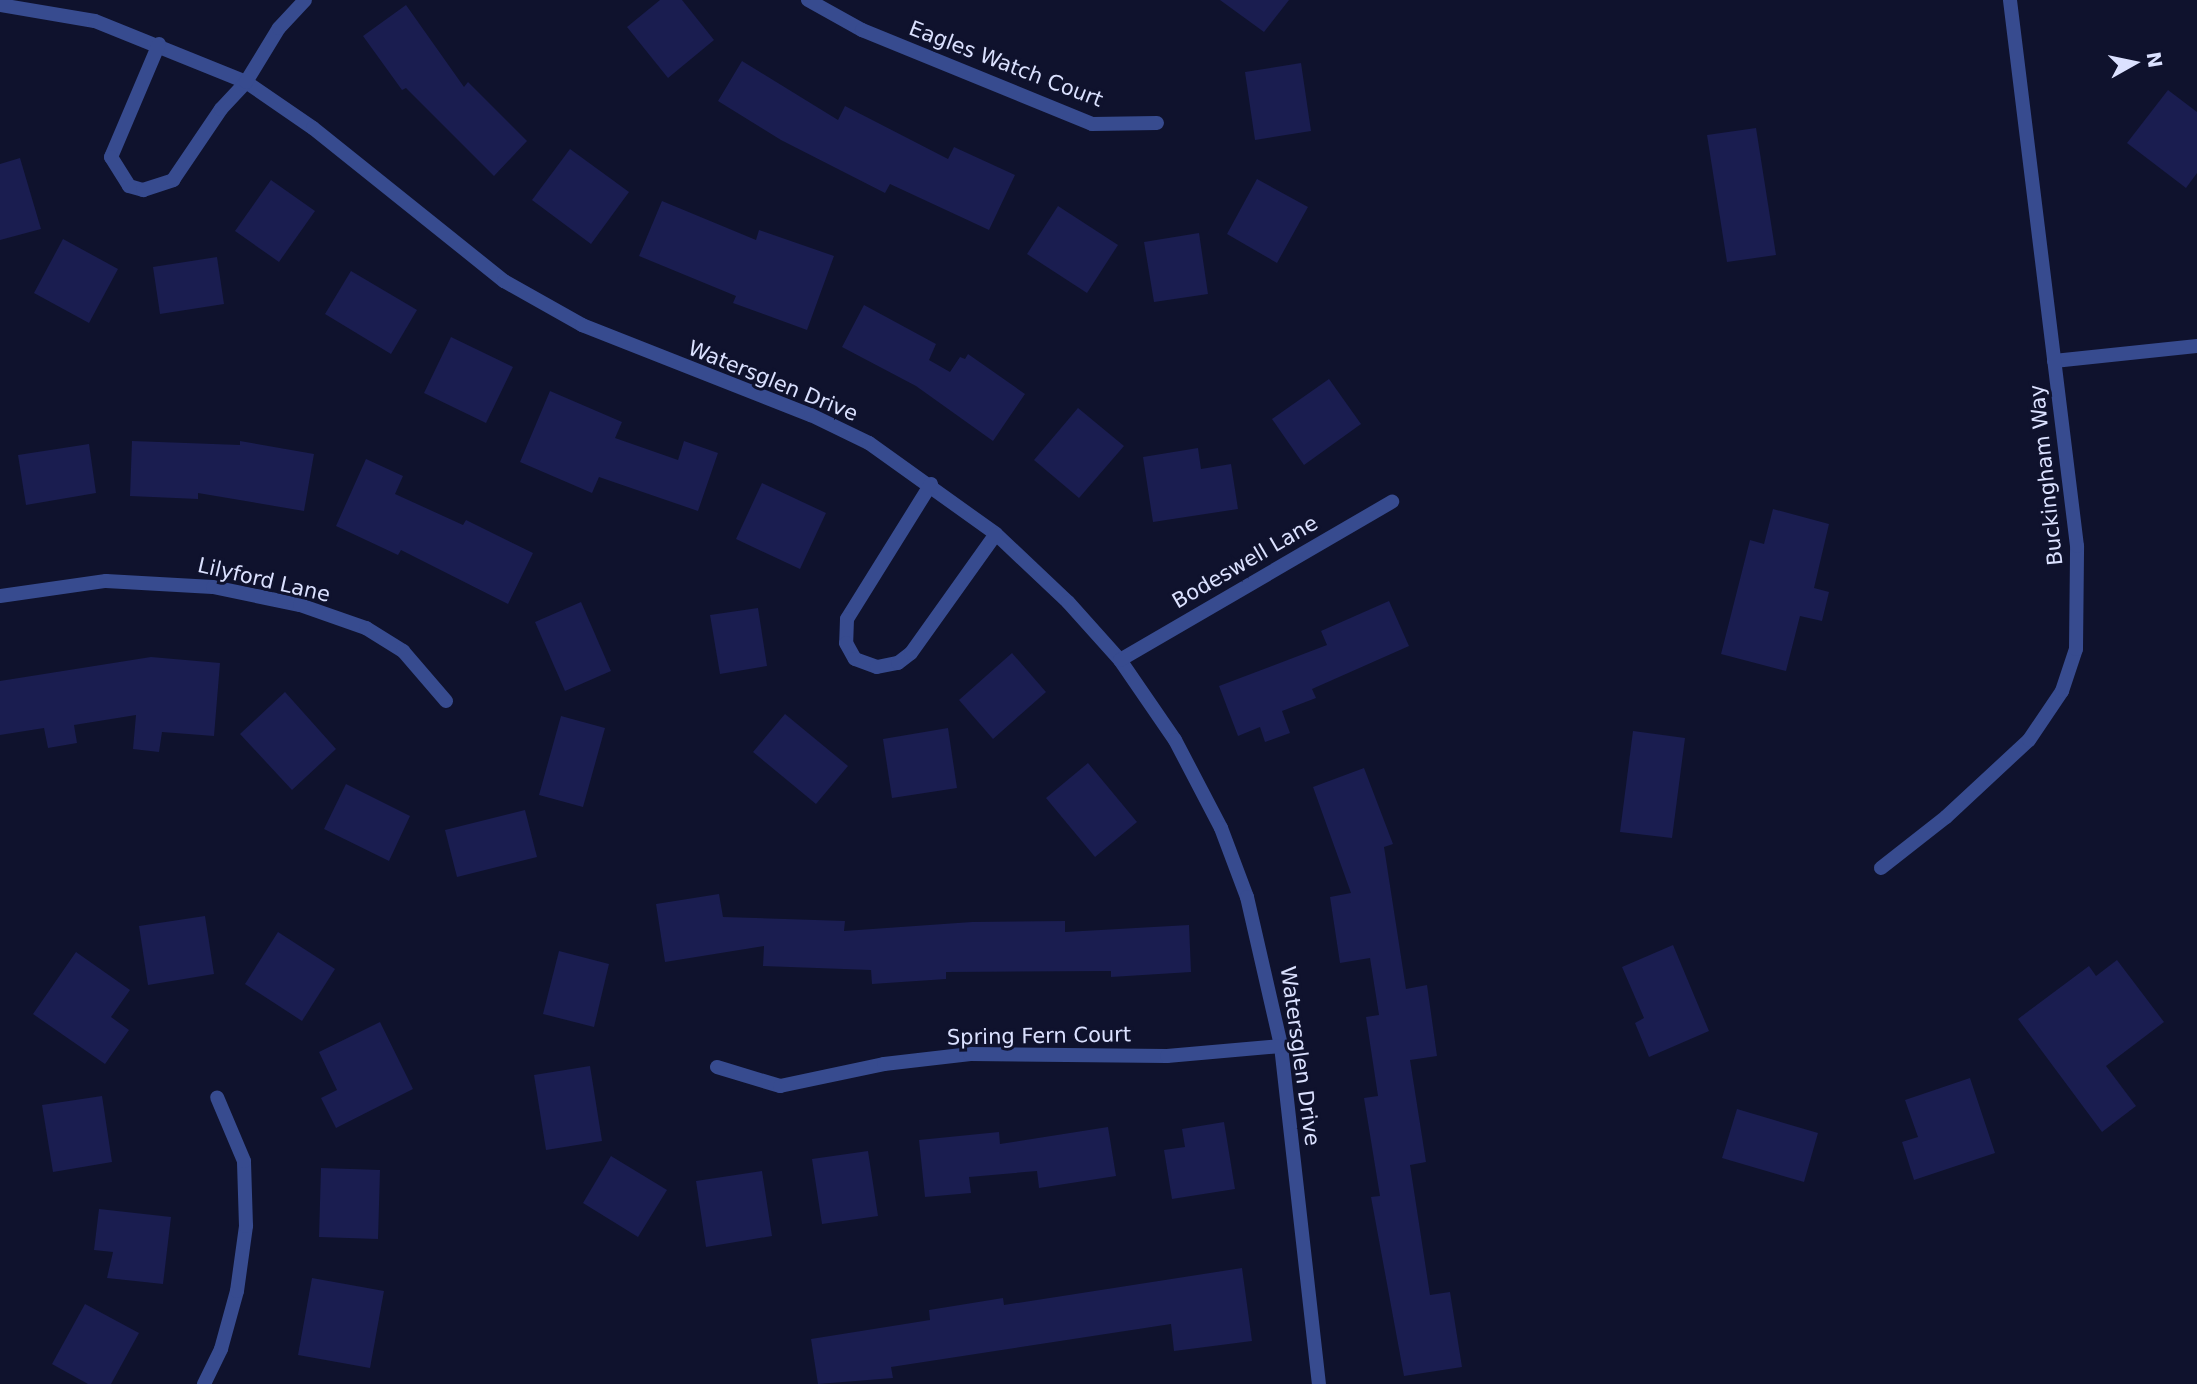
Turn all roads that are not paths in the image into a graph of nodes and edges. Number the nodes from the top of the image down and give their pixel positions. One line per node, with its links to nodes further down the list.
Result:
1 (305, 0): 6 (street)
2 (808, 0): 7 (street, Eagles Watch Court)
3 (2010, 0): 9 (street, Buckingham Way)
4 (0, 5): 5 (street, Watersglen Drive)
5 (159, 44): 6 (street, Watersglen Drive); 6 (street)
6 (247, 82): 10 (street, Watersglen Drive)
7 (1157, 123)
8 (2197, 346): 9 (street)
9 (2054, 360): 16 (street, Buckingham Way)
10 (931, 484): 12 (street, Watersglen Drive); 12 (street)
11 (1392, 502): 14 (street, Bodeswell Lane)
12 (996, 534): 14 (street, Watersglen Drive)
13 (0, 596): 15 (street, Lilyford Lane)
14 (1120, 660): 17 (street, Watersglen Drive)
15 (446, 701)
16 (1881, 868)
17 (1281, 1046): 18 (street, Spring Fern Court); 21 (street, Watersglen Drive)
18 (717, 1067)
19 (217, 1097): 20 (street)
20 (204, 1384)
21 (1319, 1384)

